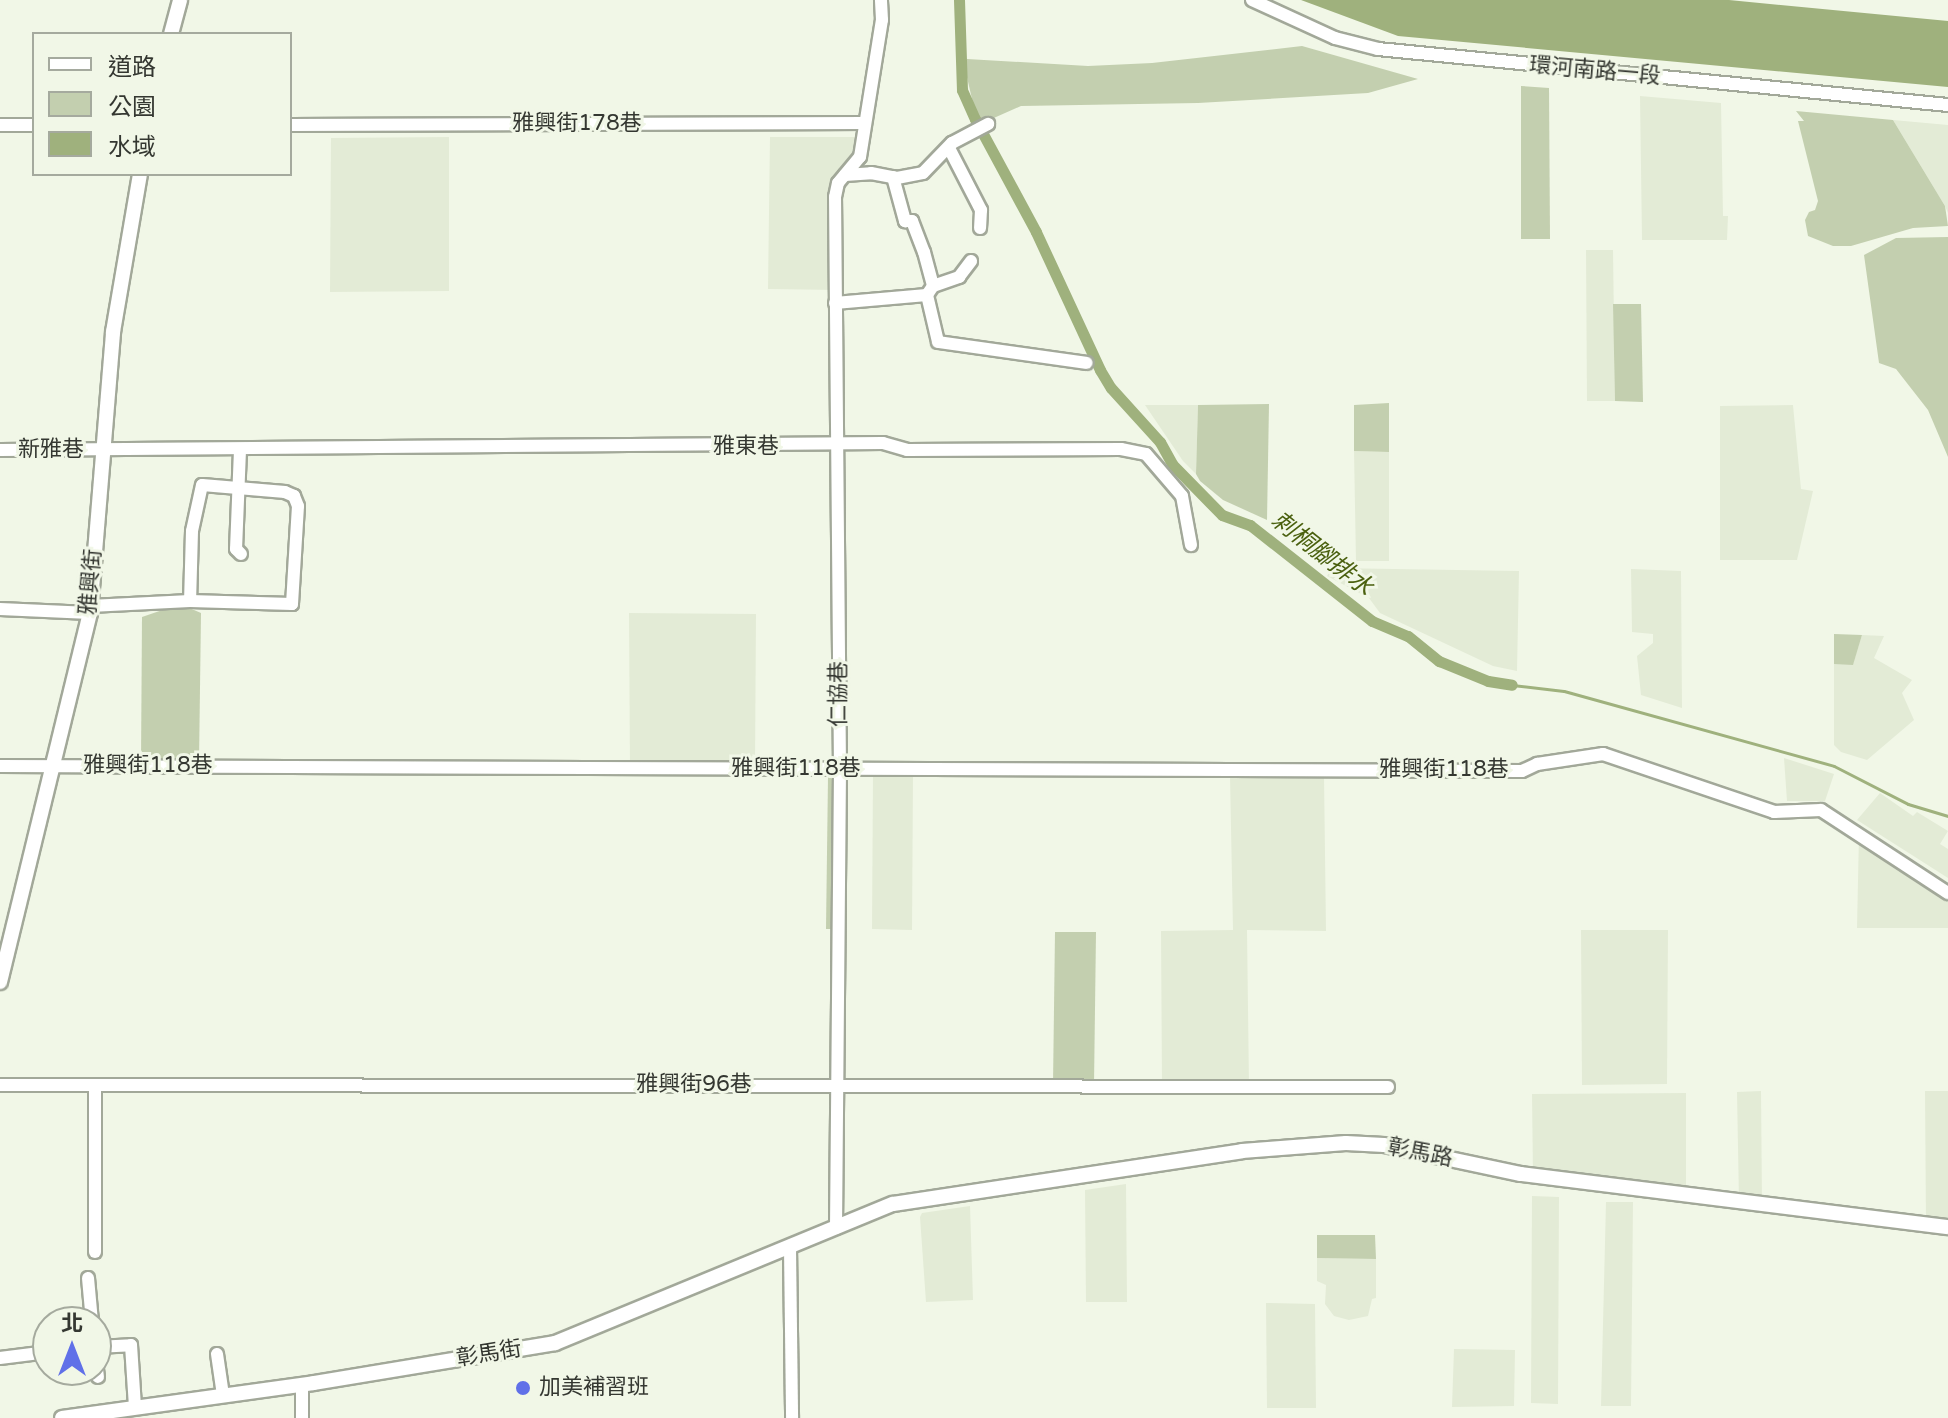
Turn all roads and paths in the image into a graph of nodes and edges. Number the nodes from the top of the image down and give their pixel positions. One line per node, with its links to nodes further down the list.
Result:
1 (180, 0): 4 (street)
2 (881, 0): 6 (street, 仁協巷)
3 (1252, 0): 5 (street, 環河南路一段)
4 (172, 32)
5 (1948, 105)
6 (864, 123): 10 (street, 雅興街178巷); 12 (street, 仁協巷)
7 (988, 124): 11 (street)
8 (0, 125): 9 (street)
9 (32, 125)
10 (292, 125)
11 (949, 148): 14 (street); 15 (street)
12 (845, 175): 14 (street); 18 (street, 仁協巷)
13 (140, 176): 22 (street, 雅興街)
14 (893, 177): 17 (street)
15 (980, 228)
16 (971, 261): 17 (street)
17 (930, 291): 18 (street); 19 (street)
18 (835, 303): 20 (street, 仁協巷)
19 (1087, 363)
20 (838, 446): 23 (street, 雅東巷); 25 (street, 雅東巷); 32 (street, 仁協巷)
21 (0, 450): 22 (street, 新雅巷)
22 (102, 450): 23 (street, 雅東巷); 29 (street, 雅興街)
23 (240, 450): 24 (street)
24 (238, 488): 26 (street); 27 (street); 27 (street)
25 (1191, 545)
26 (241, 554)
27 (190, 601): 29 (street)
28 (0, 609): 29 (street)
29 (90, 610): 31 (street, 雅興街)
30 (0, 766): 31 (street, 雅興街118巷)
31 (53, 766): 32 (street, 雅興街118巷); 34 (street, 雅興街)
32 (840, 769): 33 (street, 雅興街118巷); 35 (street, 仁協巷)
33 (1948, 893)
34 (0, 982)
35 (835, 1084): 37 (street, 雅興街96巷); 38 (street, 雅興街96巷); 41 (street, 仁協巷)
36 (0, 1085): 37 (street, 雅興街96巷)
37 (95, 1086): 43 (street)
38 (1388, 1087)
39 (893, 1204): 40 (street, 彰馬路); 41 (street, 彰馬街)
40 (1948, 1227)
41 (836, 1228): 42 (street, 彰馬街)
42 (790, 1248): 50 (street, 彰馬街); 55 (street)
43 (95, 1252)
44 (88, 1278): 45 (street)
45 (91, 1306)
46 (112, 1346): 52 (street)
47 (32, 1354): 49 (street)
48 (217, 1354): 51 (street)
49 (0, 1358)
50 (302, 1384): 51 (street, 彰馬街); 54 (street)
51 (223, 1395): 52 (street, 彰馬街)
52 (135, 1407): 53 (street, 彰馬街)
53 (62, 1418)
54 (302, 1418)
55 (792, 1418)

